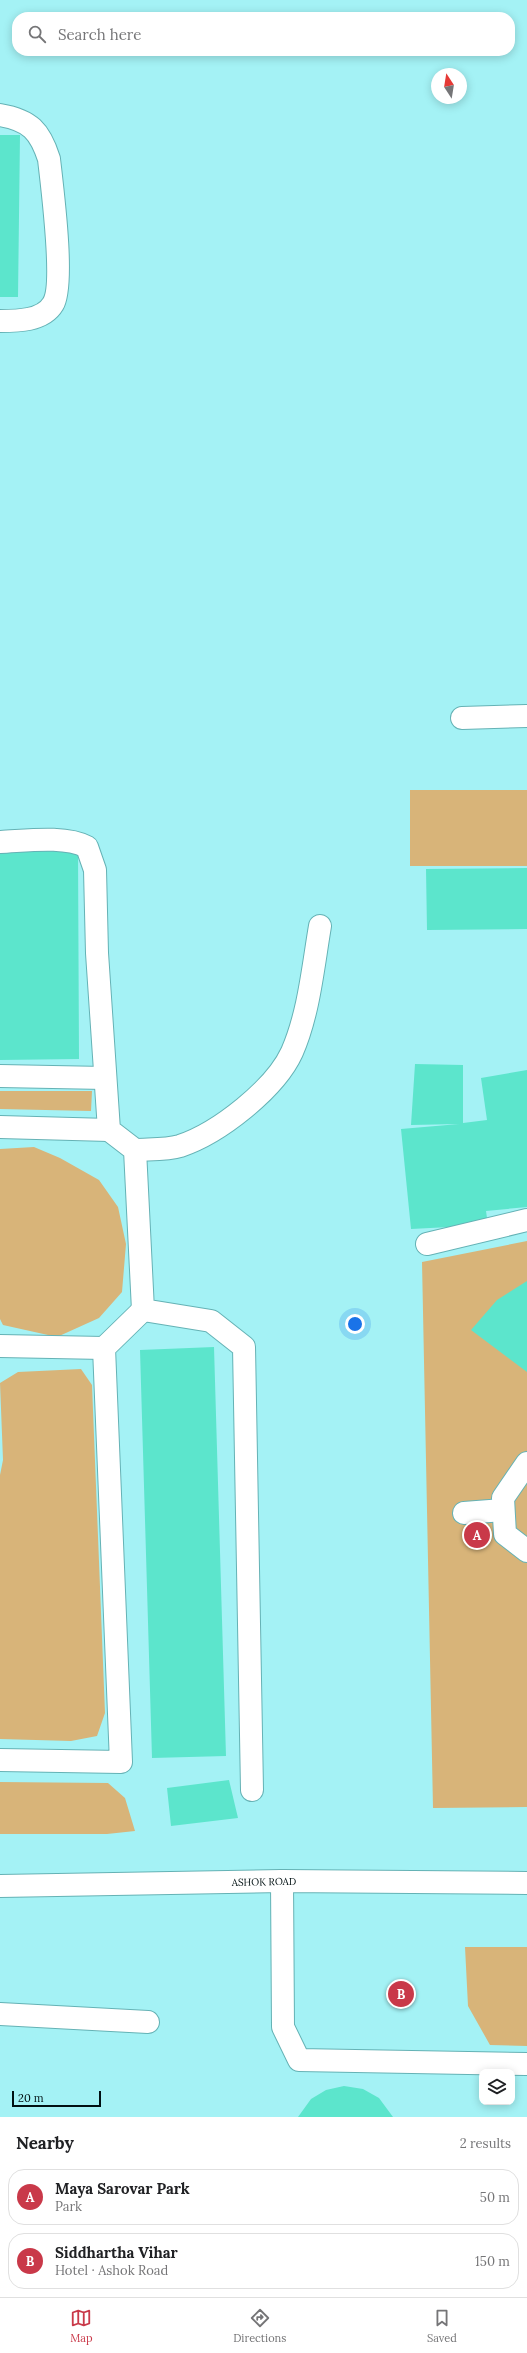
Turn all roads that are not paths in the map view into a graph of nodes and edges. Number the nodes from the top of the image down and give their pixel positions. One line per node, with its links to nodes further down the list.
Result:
1 (0, 115): 2 (street)
2 (0, 321)
3 (527, 716): 4 (street)
4 (462, 718)
5 (0, 842): 8 (street)
6 (320, 926): 11 (street)
7 (0, 1076): 8 (street)
8 (105, 1078): 10 (street)
9 (0, 1127): 10 (street)
10 (109, 1130): 11 (street)
11 (135, 1150): 14 (street)
12 (527, 1220): 13 (street)
13 (427, 1244)
14 (143, 1310): 16 (street); 22 (street)
15 (0, 1346): 16 (street)
16 (104, 1348): 21 (street)
17 (527, 1463): 18 (street)
18 (503, 1510): 19 (street); 20 (street)
19 (464, 1513)
20 (527, 1550)
21 (0, 1760)
22 (252, 1790)
23 (282, 1881): 24 (street, ASHOK ROAD); 25 (street, ASHOK ROAD); 28 (street)
24 (527, 1883)
25 (0, 1886)
26 (0, 2014): 27 (street)
27 (148, 2022)
28 (527, 2064)

